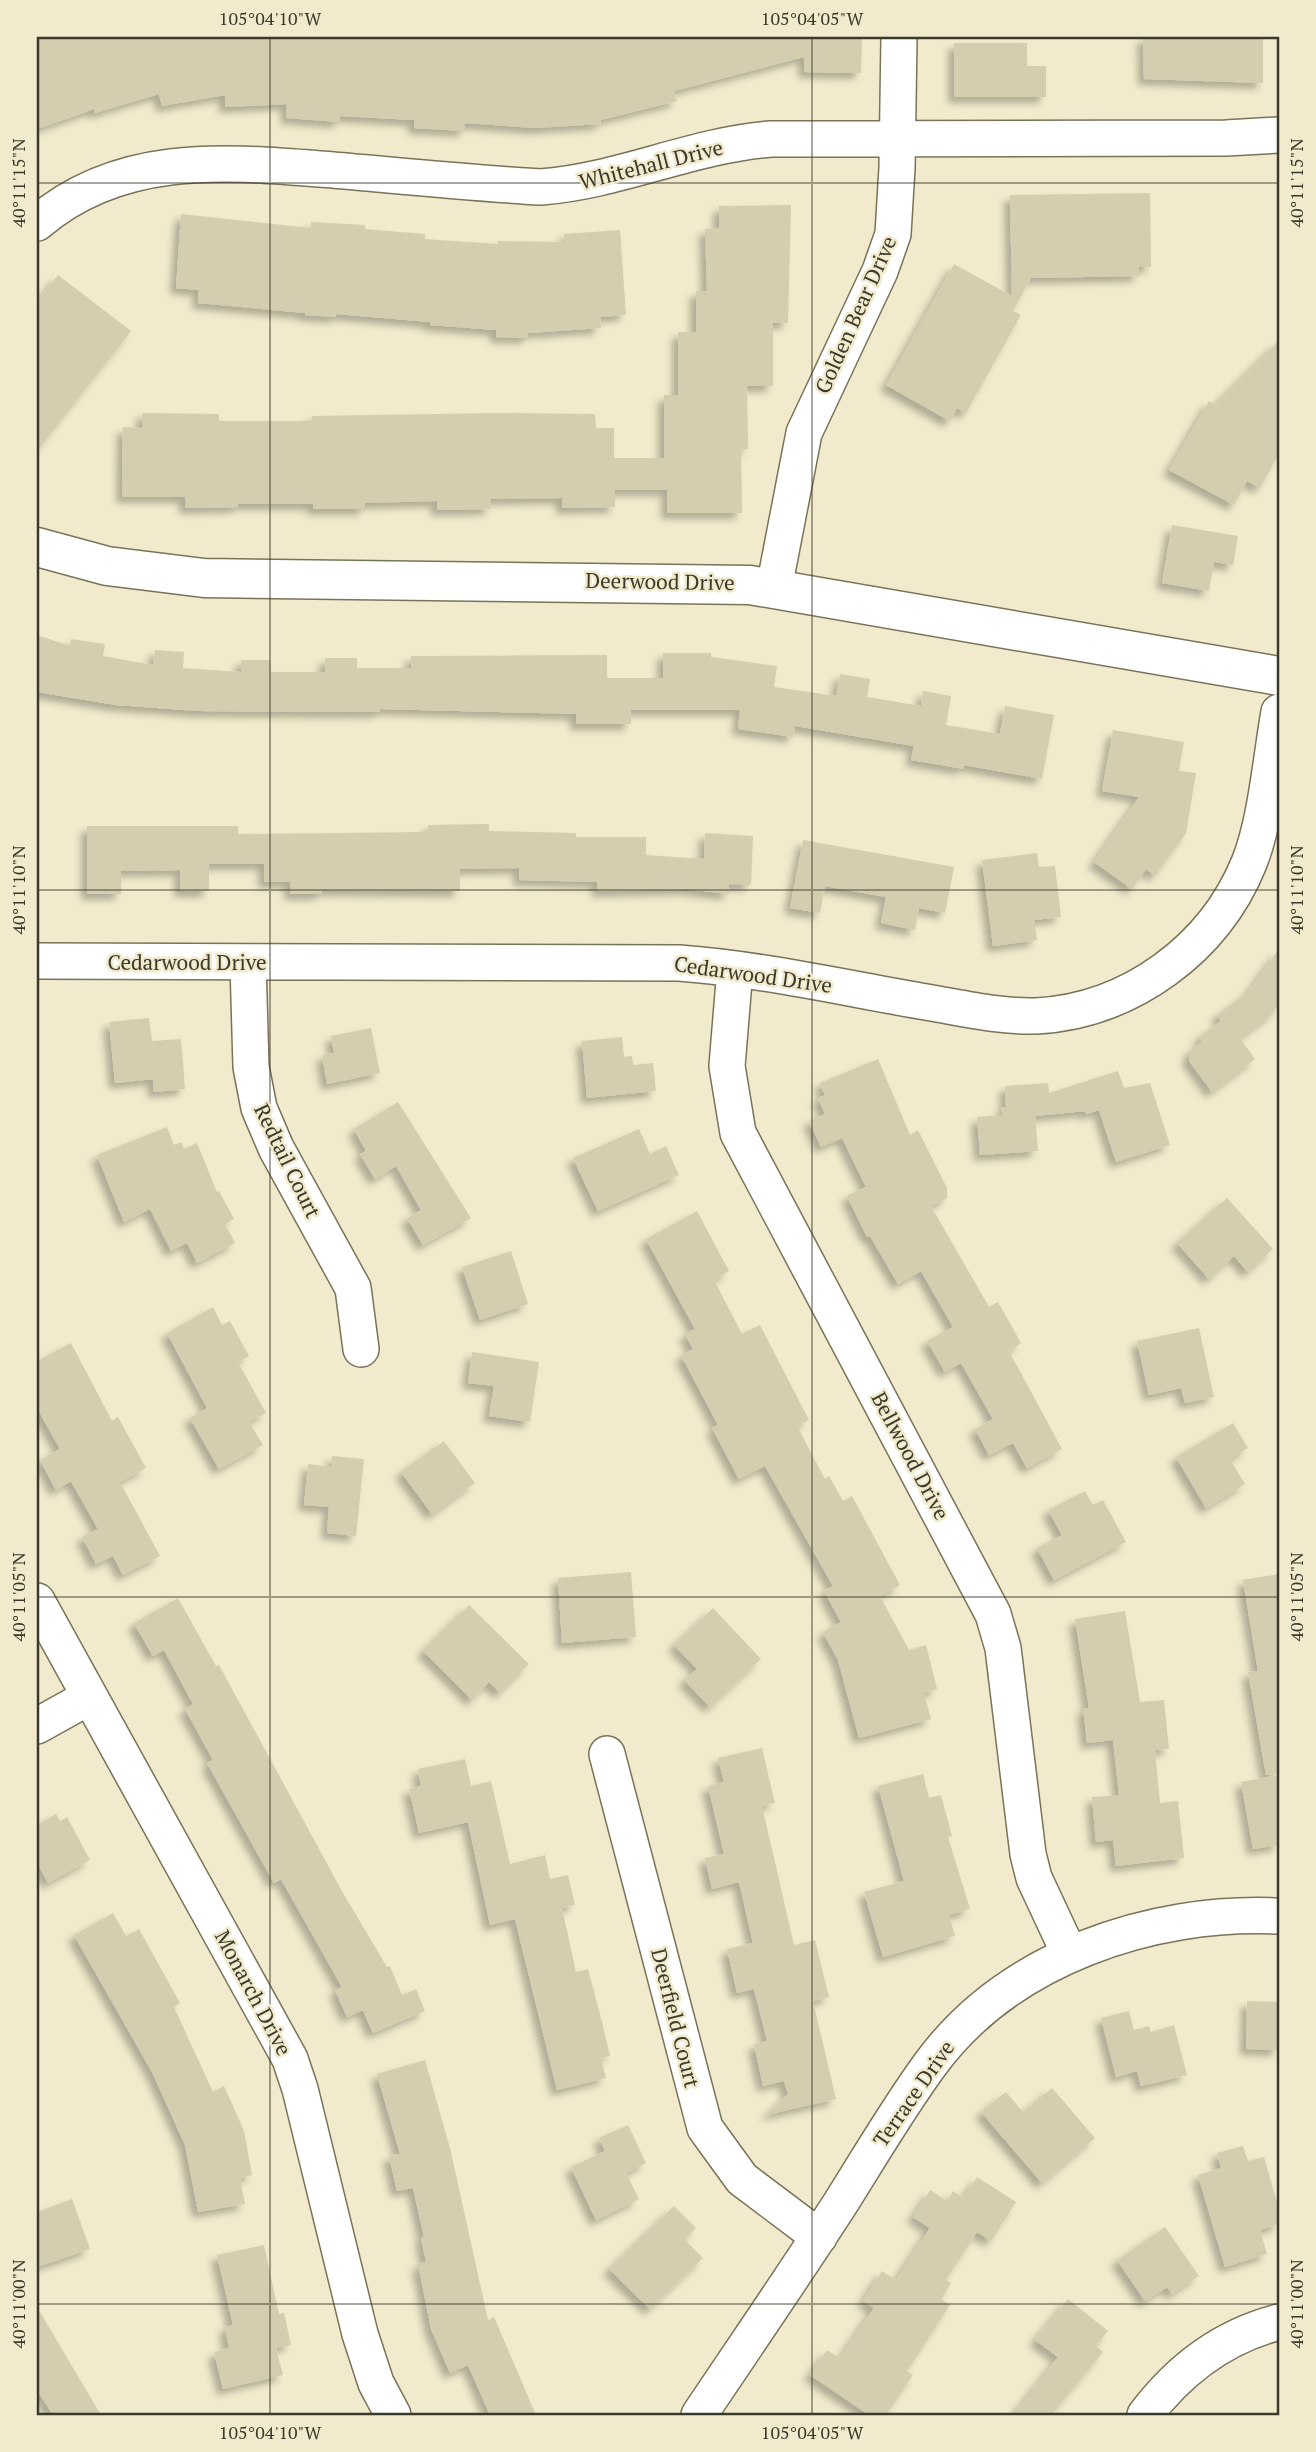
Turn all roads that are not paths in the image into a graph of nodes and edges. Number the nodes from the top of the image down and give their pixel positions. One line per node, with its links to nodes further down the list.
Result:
1 (899, 37): 3 (street, Golden Bear Drive)
2 (1279, 135): 3 (street, Whitehall Drive)
3 (898, 138): 4 (street, Whitehall Drive); 6 (street, Golden Bear Drive)
4 (37, 223)
5 (37, 547): 6 (street, Deerwood Drive)
6 (774, 588): 7 (street, Deerwood Drive)
7 (1279, 676)
8 (1279, 712): 11 (street, Cedarwood Drive)
9 (37, 961): 10 (street, Cedarwood Drive)
10 (248, 963): 11 (street, Cedarwood Drive); 12 (street, Redtail Court)
11 (734, 969): 18 (street, Bellwood Drive)
12 (361, 1349)
13 (37, 1601): 14 (street, Monarch Drive)
14 (89, 1697): 15 (street); 21 (street, Monarch Drive)
15 (37, 1726)
16 (607, 1754): 19 (street, Deerfield Court)
17 (1279, 1916): 18 (street, Terrace Drive)
18 (1070, 1955): 19 (street, Terrace Drive)
19 (819, 2237): 22 (street, Terrace Drive)
20 (1279, 2322): 23 (street)
21 (393, 2415)
22 (699, 2415)
23 (1145, 2415)

